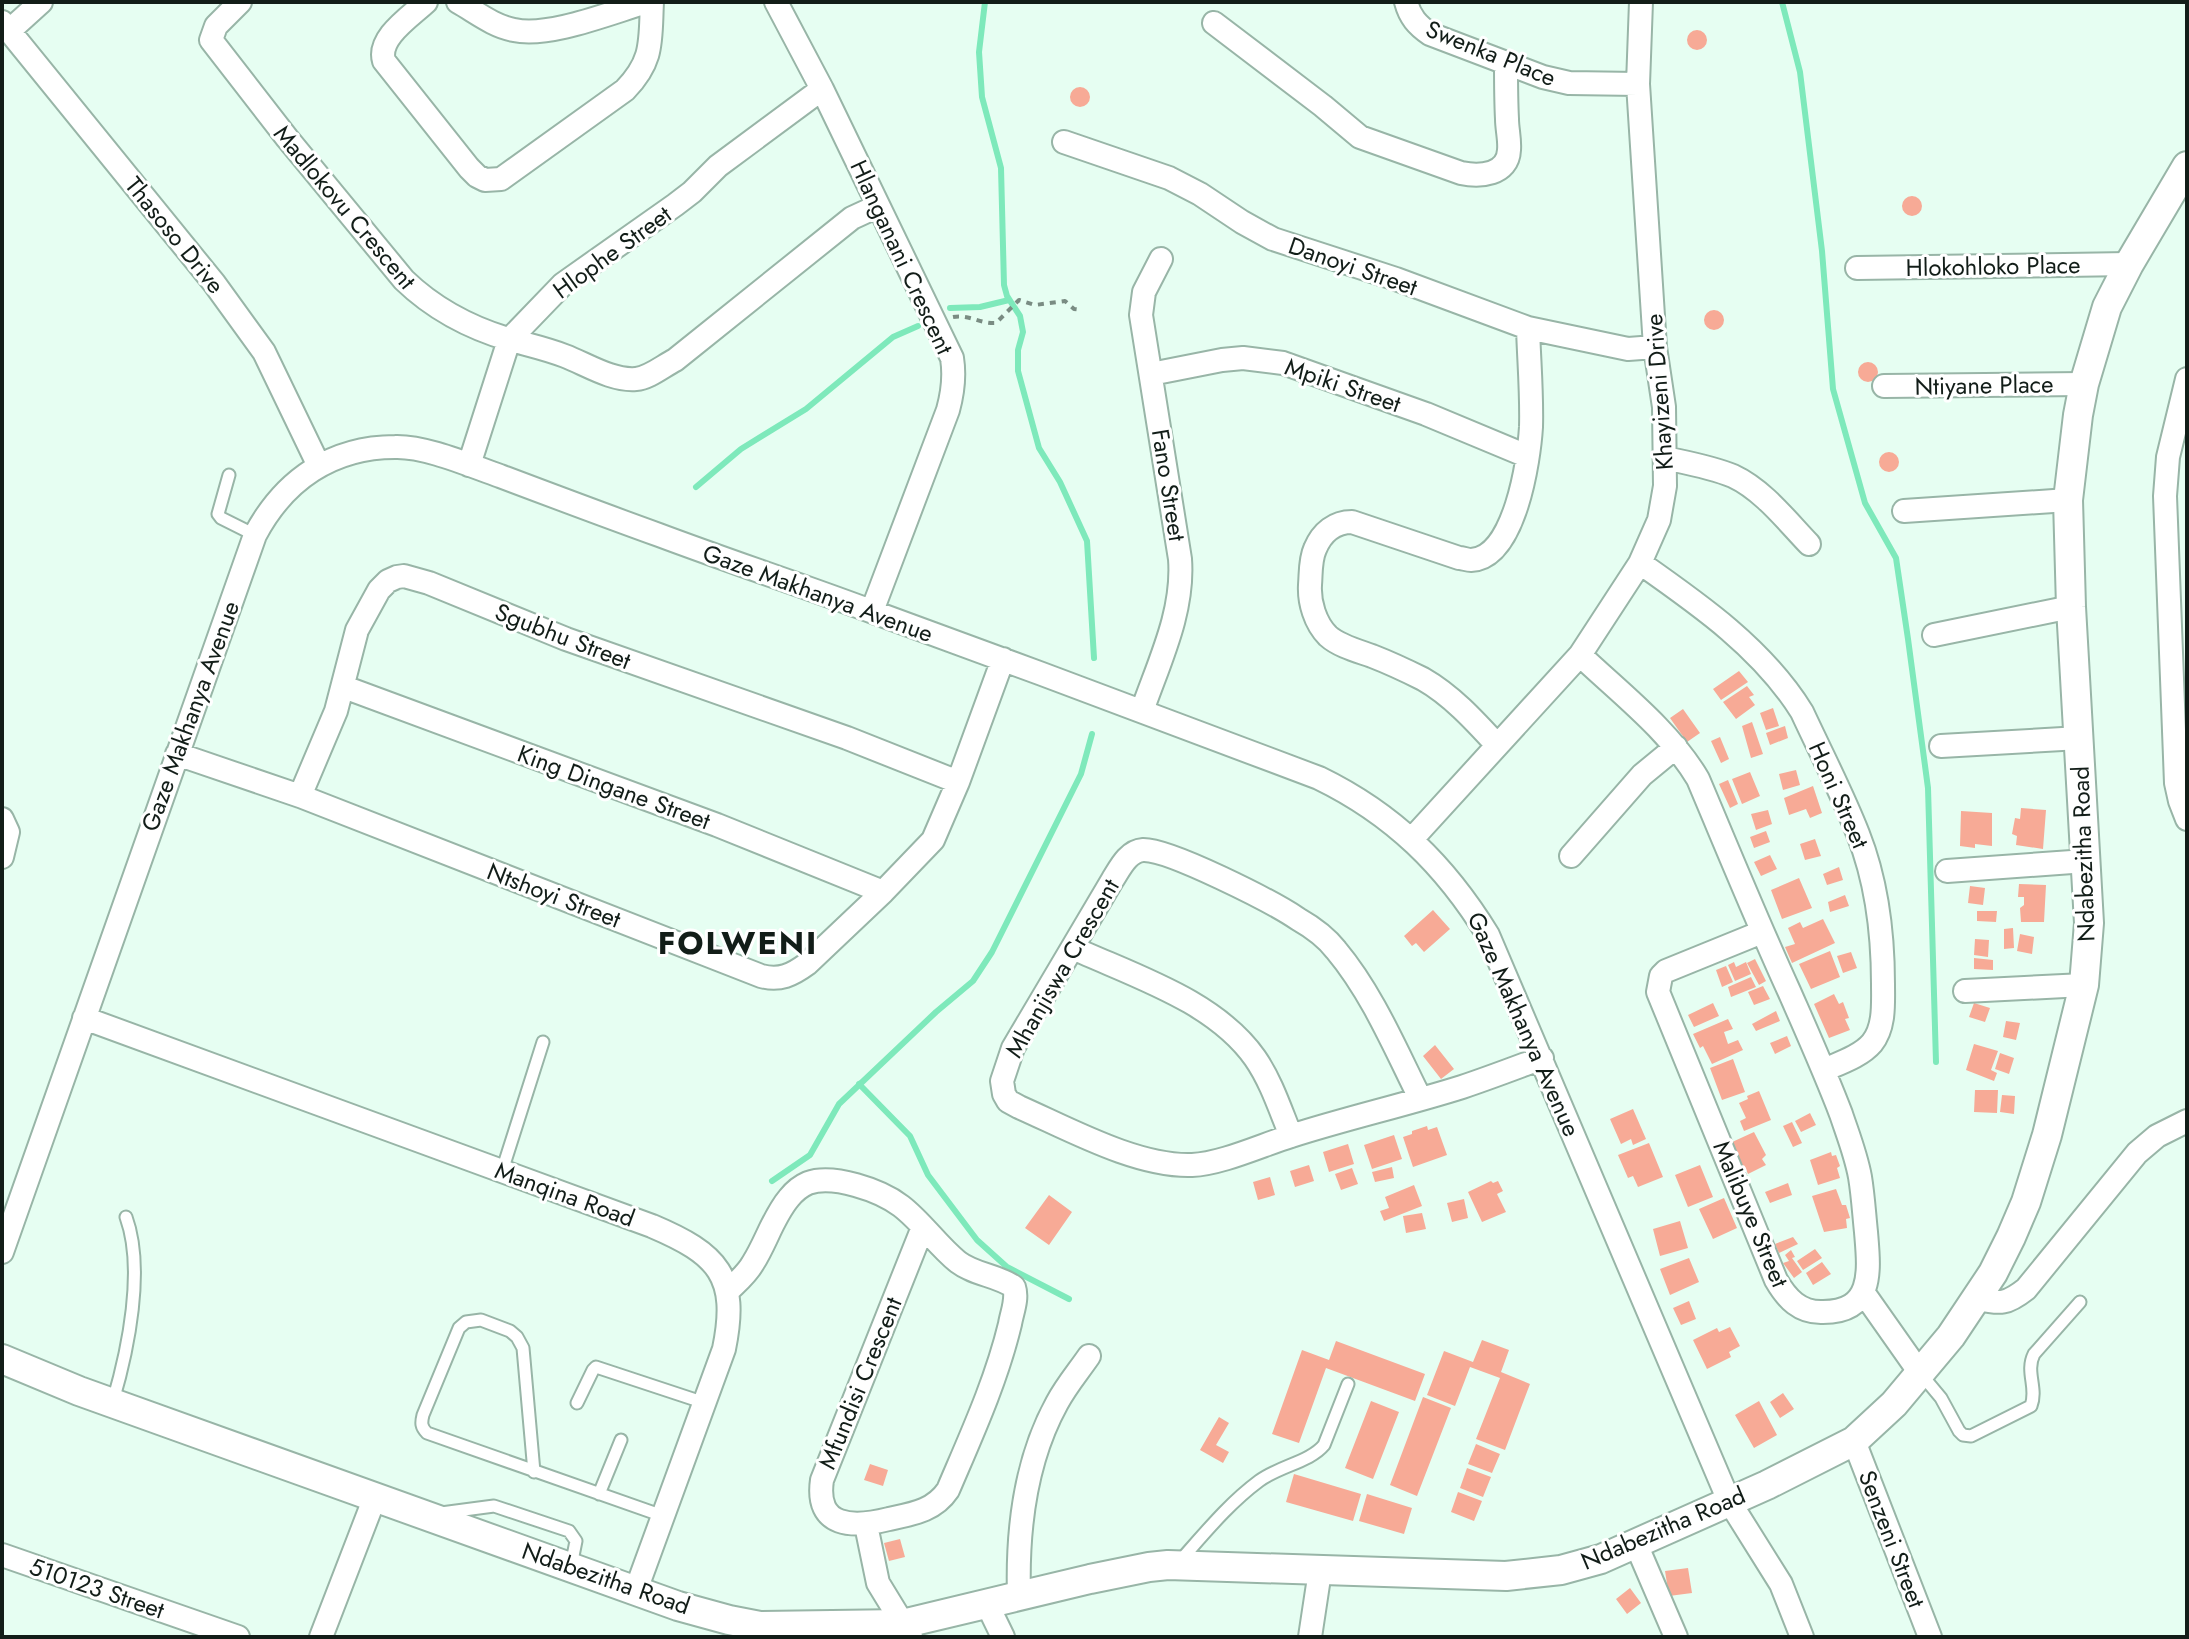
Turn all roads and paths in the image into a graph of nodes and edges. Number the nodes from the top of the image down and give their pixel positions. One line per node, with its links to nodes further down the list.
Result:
1 (41, 2): 10 (street)
2 (240, 2): 23 (street, Madlokovu Crescent)
3 (426, 2): 5 (street)
4 (458, 2): 5 (street)
5 (649, 2)
6 (776, 2): 13 (street, Hlanganani Crescent)
7 (1406, 2): 11 (street, Swenka Place)
8 (1641, 2): 12 (street, Khayizeni Drive)
9 (1214, 23): 11 (street)
10 (5, 26): 32 (street, Thasoso Drive)
11 (1506, 63): 12 (street, Swenka Place)
12 (1638, 84): 24 (street, Khayizeni Drive)
13 (822, 89): 16 (street, Hlanganani Crescent); 23 (street, Hlophe Street)
14 (1064, 142): 22 (street, Danoyi Street)
15 (2187, 166): 18 (street, Ndabezitha Road)
16 (878, 206): 21 (street, Hlanganani Crescent); 23 (street, Madlokovu Crescent)
17 (1161, 259): 25 (street, Fano Street)
18 (2129, 264): 19 (street, Hlokohloko Place); 27 (street, Ndabezitha Road)
19 (1857, 268)
20 (1082, 310): 21 (path)
21 (937, 326): 40 (street, Hlanganani Crescent)
22 (1528, 328): 24 (street, Danoyi Street); 29 (street)
23 (509, 340): 31 (street, Hlophe Street)
24 (1655, 347): 30 (street, Khayizeni Drive)
25 (1151, 374): 29 (street, Mpiki Street); 46 (street, Fano Street)
26 (2187, 379): 42 (street)
27 (2084, 384): 28 (street, Ntiyane Place); 34 (street, Ndabezitha Road)
28 (1884, 386)
29 (1527, 456): 48 (street)
30 (1665, 458): 37 (street); 38 (street, Khayizeni Drive)
31 (469, 465): 32 (street, Gaze Makhanya Avenue); 40 (street, Gaze Makhanya Avenue)
32 (319, 466): 36 (street, Gaze Makhanya Avenue)
33 (229, 475): 36 (lane)
34 (2068, 500): 35 (street); 39 (street, Ndabezitha Road)
35 (1904, 511)
36 (255, 535): 51 (street, Gaze Makhanya Avenue)
37 (1809, 544)
38 (1640, 563): 43 (street, Khayizeni Drive); 69 (street, Honi Street)
39 (2071, 607): 41 (street); 47 (street, Ndabezitha Road)
40 (872, 611): 44 (street, Gaze Makhanya Avenue)
41 (1934, 635)
42 (2179, 641): 55 (street)
43 (1580, 655): 48 (street, Khayizeni Drive); 50 (street)
44 (1003, 659): 46 (street, Gaze Makhanya Avenue); 52 (street, Ntshoyi Street)
45 (344, 687): 52 (street, Sgubhu Street); 53 (street, Sgubhu Street); 61 (street, King Dingane Street)
46 (1142, 711): 56 (street, Gaze Makhanya Avenue)
47 (2080, 738): 49 (street); 59 (street, Ndabezitha Road)
48 (1496, 744): 56 (street, Khayizeni Drive)
49 (1941, 746)
50 (1676, 747): 57 (street); 62 (street)
51 (177, 754): 53 (street, Ntshoyi Street); 66 (street, Gaze Makhanya Avenue)
52 (958, 782): 61 (street, Ntshoyi Street)
53 (300, 796): 61 (street, Ntshoyi Street)
54 (2, 819): 58 (street)
55 (2187, 819)
56 (1412, 839): 68 (street, Gaze Makhanya Avenue)
57 (1571, 856)
58 (2, 857)
59 (2086, 861): 60 (street); 64 (street, Ndabezitha Road)
60 (1947, 871)
61 (883, 892)
62 (1762, 932): 69 (street); 79 (street, Malibuye Street)
63 (1073, 948): 70 (street, Mhanjiswa Crescent); 72 (street); 72 (street, Mhanjiswa Crescent)
64 (2084, 985): 65 (street); 80 (street, Ndabezitha Road)
65 (1965, 991)
66 (84, 1018): 73 (street, Manqina Road); 74 (street, Gaze Makhanya Avenue)
67 (543, 1042): 73 (lane)
68 (1542, 1058): 70 (street, Mhanjiswa Crescent); 94 (street, Gaze Makhanya Avenue)
69 (1824, 1070): 79 (street)
70 (1420, 1098): 72 (street, Mhanjiswa Crescent)
71 (2187, 1121): 80 (street)
72 (1291, 1136)
73 (502, 1171): 78 (street, Manqina Road)
74 (10, 1204): 77 (street, Gaze Makhanya Avenue)
75 (126, 1217): 86 (lane)
76 (923, 1227): 78 (street); 96 (street, Mfundisi Crescent); 96 (street)
77 (2, 1252)
78 (728, 1291): 88 (street)
79 (1863, 1292): 84 (street)
80 (1977, 1299): 84 (street, Ndabezitha Road)
81 (2080, 1302): 84 (lane)
82 (1089, 1356): 102 (street)
83 (2, 1359): 86 (street, Ndabezitha Road)
84 (1920, 1373): 90 (street, Ndabezitha Road)
85 (1348, 1384): 99 (lane)
86 (113, 1402): 93 (street, Ndabezitha Road)
87 (577, 1403): 88 (lane)
88 (705, 1403): 95 (street)
89 (621, 1440): 92 (lane)
90 (1854, 1441): 94 (street, Ndabezitha Road); 111 (street, Senzeni Street)
91 (534, 1472): 91 (lane); 92 (lane)
92 (599, 1494): 95 (lane)
93 (375, 1497): 101 (street, Ndabezitha Road); 106 (street)
94 (1729, 1501): 97 (street, Ndabezitha Road); 110 (street, Gaze Makhanya Avenue)
95 (663, 1516): 101 (street)
96 (866, 1525): 104 (street)
97 (1636, 1544): 100 (street, Ndabezitha Road); 109 (street)
98 (2, 1555): 105 (street, 510123 Street)
99 (1176, 1565): 100 (street, Ndabezitha Road); 102 (street, Ndabezitha Road)
100 (1320, 1571): 108 (street)
101 (636, 1590): 104 (street, Ndabezitha Road)
102 (1019, 1596): 103 (street, Ndabezitha Road)
103 (987, 1604): 104 (street, Ndabezitha Road); 107 (street)
104 (906, 1631)
105 (238, 1637)
106 (321, 1637)
107 (1003, 1637)
108 (1310, 1637)
109 (1676, 1637)
110 (1802, 1637)
111 (1930, 1637)

